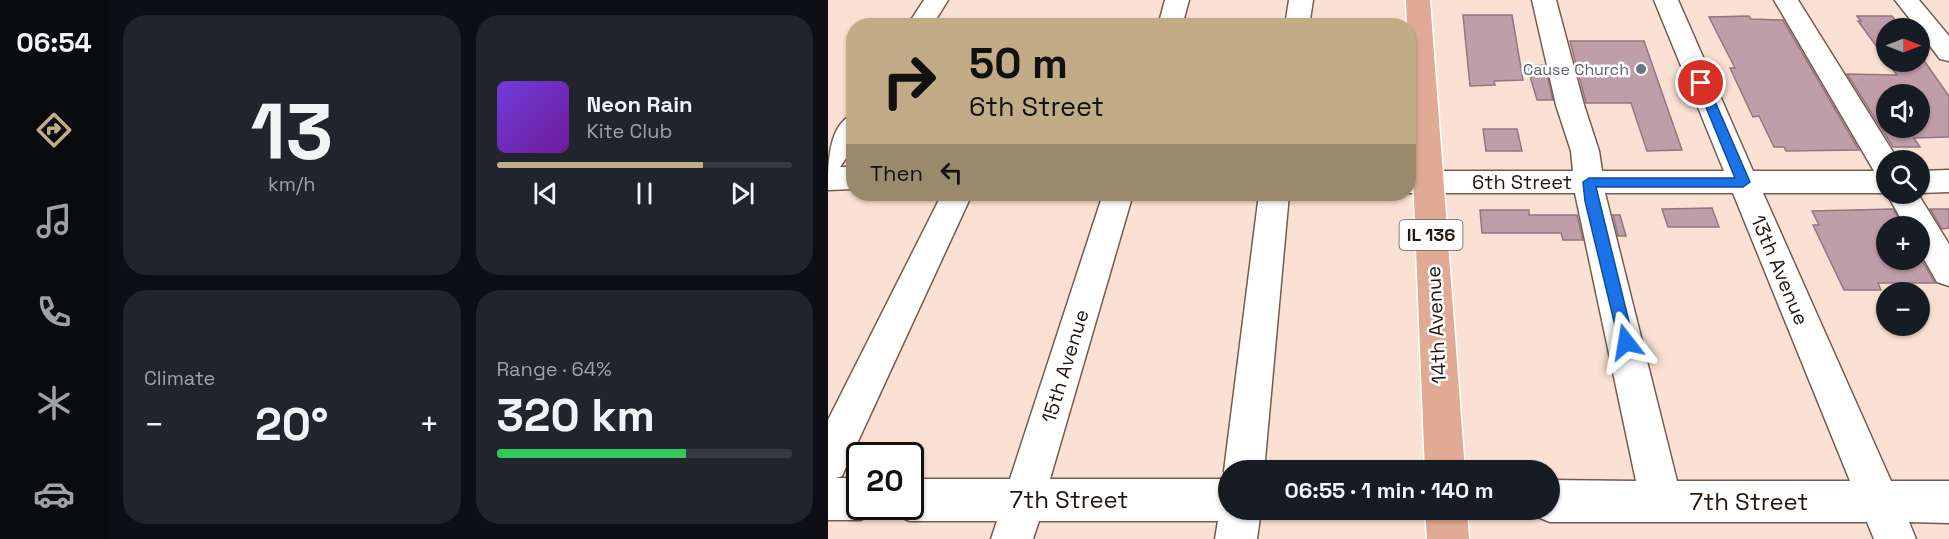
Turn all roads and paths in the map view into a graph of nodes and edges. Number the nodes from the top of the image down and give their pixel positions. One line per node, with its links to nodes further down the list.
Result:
1 (936, 0): 9 (street)
2 (1178, 0): 10 (street)
3 (1301, 0): 11 (street)
4 (1418, 0): 18 (main road, 14th Avenue / IL 136)
5 (1544, 0): 19 (street)
6 (1666, 0): 20 (street, 13th Avenue)
7 (1786, 0): 14 (street)
8 (1907, 0): 12 (street)
9 (924, 18)
10 (1172, 18)
11 (1298, 18)
12 (1949, 53)
13 (846, 136): 15 (street)
14 (1876, 150)
15 (828, 162)
16 (846, 178): 17 (street)
17 (828, 179)
18 (1418, 182): 19 (street, 6th Street); 30 (main road, 14th Avenue / IL 136)
19 (1589, 182): 20 (street, 6th Street); 38 (street)
20 (1743, 182): 21 (street, 6th Street); 39 (street, 13th Avenue)
21 (1876, 182)
22 (1930, 182): 23 (street)
23 (1949, 182)
24 (954, 201): 31 (street)
25 (1116, 201): 35 (street, 15th Avenue)
26 (1273, 201): 29 (street)
27 (1908, 204): 28 (street)
28 (1949, 272)
29 (1245, 460)
30 (1443, 460)
31 (828, 462)
32 (828, 500): 33 (street)
33 (846, 500)
34 (924, 500): 35 (street, 7th Street)
35 (1024, 500): 36 (street, 7th Street); 43 (street, 15th Avenue)
36 (1218, 500)
37 (1560, 501): 38 (street, 7th Street)
38 (1661, 501): 39 (street, 7th Street)
39 (1879, 502): 40 (street, 7th Street); 46 (street, 13th Avenue)
40 (1949, 502)
41 (1239, 520): 44 (street)
42 (1447, 520): 45 (main road)
43 (1012, 539)
44 (1236, 539)
45 (1448, 539)
46 (1895, 539)

